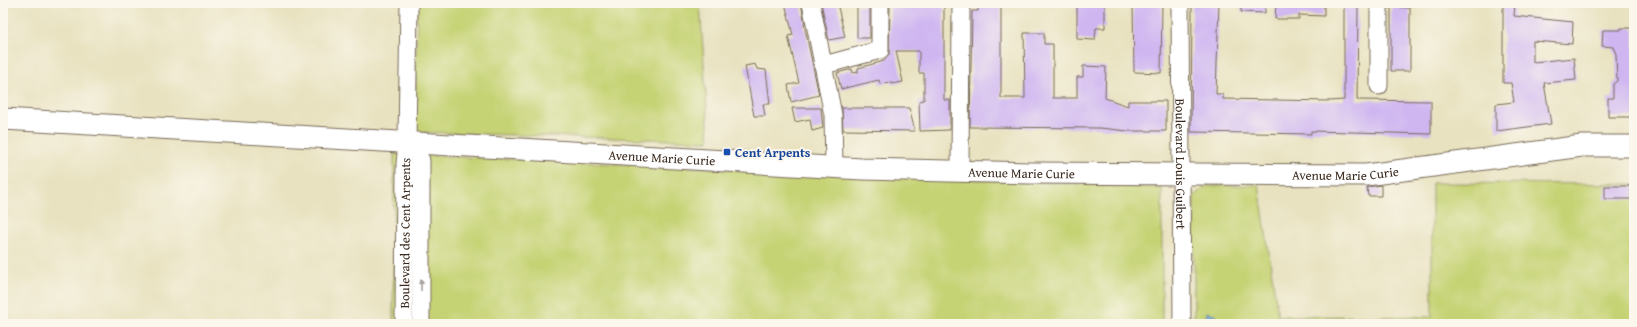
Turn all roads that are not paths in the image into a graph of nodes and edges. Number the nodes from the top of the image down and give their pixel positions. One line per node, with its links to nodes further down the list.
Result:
1 (410, 3): 10 (street, Boulevard des Cent Arpents)
2 (811, 3): 7 (street)
3 (880, 3): 7 (street)
4 (960, 3): 13 (street)
5 (1180, 3): 14 (street, Boulevard Louis Guibert)
6 (1379, 3): 8 (street)
7 (824, 65): 12 (street)
8 (1379, 86)
9 (3, 119): 10 (main road, Avenue Marie Curie)
10 (407, 142): 12 (main road, Avenue Marie Curie); 15 (street, Boulevard des Cent Arpents); 16 (street, Boulevard des Cent Arpents, one-way to 10)
11 (1634, 146): 14 (main road, Avenue Marie Curie)
12 (834, 167): 13 (main road, Avenue Marie Curie)
13 (960, 171): 14 (main road, Avenue Marie Curie)
14 (1181, 175): 17 (street, Boulevard Louis Guibert)
15 (404, 324)
16 (421, 324)
17 (1182, 324)

